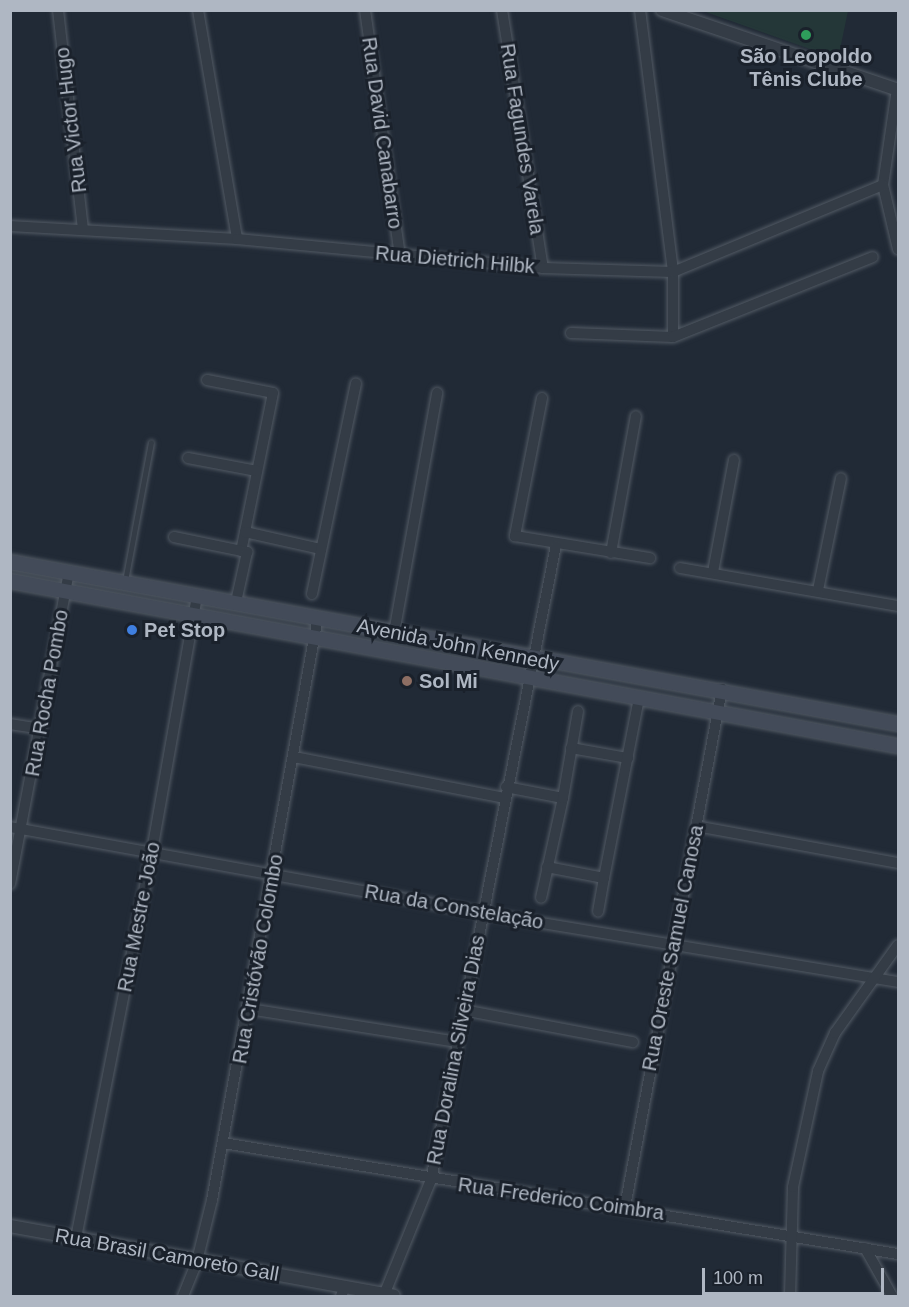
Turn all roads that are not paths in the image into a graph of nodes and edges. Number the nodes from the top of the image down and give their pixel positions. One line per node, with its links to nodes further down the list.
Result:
1 (58, 10): 10 (street, Rua Victor Hugo)
2 (198, 10): 11 (street)
3 (365, 10): 13 (street, Rua David Canabarro)
4 (502, 10): 15 (street, Rua Fagundes Varela)
5 (640, 10): 16 (street)
6 (662, 10): 7 (street)
7 (898, 87): 8 (street)
8 (883, 185): 12 (street); 16 (street, Rua Dietrich Hilbk)
9 (10, 225): 10 (street, Rua Dietrich Hilbk)
10 (83, 230): 11 (street, Rua Dietrich Hilbk)
11 (237, 239): 13 (street, Rua Dietrich Hilbk)
12 (898, 249)
13 (400, 256): 15 (street, Rua Dietrich Hilbk)
14 (873, 257): 18 (street)
15 (543, 268): 16 (street, Rua Dietrich Hilbk)
16 (673, 272): 18 (street)
17 (571, 333): 18 (street)
18 (673, 337)
19 (207, 381): 27 (street)
20 (356, 384): 32 (street)
21 (437, 393): 50 (street)
22 (542, 398): 31 (street)
23 (636, 416): 34 (street)
24 (151, 442): 41 (lane)
25 (188, 458): 27 (street)
26 (734, 460): 39 (street)
27 (257, 471): 29 (street)
28 (841, 478): 42 (street)
29 (245, 532): 32 (street); 33 (street)
30 (174, 537): 33 (street)
31 (556, 545): 34 (street); 52 (street, Rua Doralina Silveira Dias)
32 (321, 549): 44 (street)
33 (241, 551): 46 (street)
34 (611, 553): 35 (street)
35 (650, 558)
36 (10, 562): 38 (main road, Avenida John Kennedy)
37 (680, 568): 39 (street)
38 (69, 572): 41 (main road, Avenida John Kennedy); 43 (street, Rua Rocha Pombo)
39 (712, 572): 42 (street)
40 (10, 581): 43 (main road, Avenida John Kennedy)
41 (125, 582): 45 (main road, Avenida John Kennedy)
42 (819, 590): 47 (street)
43 (65, 591): 48 (main road, Avenida John Kennedy); 60 (street, Rua Rocha Pombo)
44 (312, 594)
45 (197, 595): 46 (main road, Avenida John Kennedy); 48 (street, Rua Mestre João)
46 (236, 602): 49 (main road, Avenida John Kennedy)
47 (898, 606)
48 (193, 615): 51 (main road, Avenida John Kennedy); 69 (street, Rua Mestre João)
49 (318, 617): 50 (main road, Avenida John Kennedy); 51 (street, Rua Cristóvão Colombo)
50 (394, 633): 52 (main road, Avenida John Kennedy)
51 (315, 637): 53 (main road, Avenida John Kennedy); 63 (street, Rua Cristóvão Colombo)
52 (531, 656): 53 (street, Rua Doralina Silveira Dias); 54 (main road, Avenida John Kennedy)
53 (527, 678): 55 (main road, Avenida John Kennedy); 65 (street, Rua Doralina Silveira Dias)
54 (722, 689): 57 (street, Rua Oreste Samuel Canosa); 59 (main road, Avenida John Kennedy)
55 (639, 698): 57 (main road, Avenida John Kennedy); 64 (street)
56 (578, 711): 62 (street)
57 (719, 712): 61 (main road, Avenida John Kennedy); 67 (street, Rua Oreste Samuel Canosa)
58 (10, 724): 60 (street)
59 (898, 724)
60 (41, 729): 68 (street, Rua Rocha Pombo)
61 (898, 746)
62 (571, 748): 64 (street); 66 (street)
63 (294, 757): 65 (street); 72 (street, Rua Cristóvão Colombo)
64 (628, 758): 73 (street)
65 (505, 792): 66 (street); 77 (street, Rua Doralina Silveira Dias)
66 (563, 798): 71 (street)
67 (696, 826): 70 (street); 78 (street, Rua Oreste Samuel Canosa)
68 (16, 828): 69 (street, Rua da Constelação); 74 (street, Rua Rocha Pombo)
69 (152, 851): 72 (street, Rua da Constelação); 91 (street, Rua Mestre João)
70 (898, 863)
71 (547, 867): 73 (street); 75 (street)
72 (273, 874): 77 (street, Rua da Constelação); 82 (street, Rua Cristóvão Colombo)
73 (604, 878): 76 (street)
74 (10, 884)
75 (541, 898)
76 (598, 911)
77 (481, 913): 78 (street, Rua da Constelação); 83 (street, Rua Doralina Silveira Dias)
78 (674, 944): 80 (street, Rua da Constelação); 88 (street, Rua Oreste Samuel Canosa)
79 (898, 945): 80 (street)
80 (874, 977): 81 (street, Rua da Constelação); 90 (street)
81 (898, 982)
82 (249, 1009): 84 (street); 86 (street, Rua Cristóvão Colombo)
83 (463, 1010): 84 (street, Rua Doralina Silveira Dias); 85 (street)
84 (457, 1042): 87 (street, Rua Doralina Silveira Dias)
85 (633, 1042)
86 (223, 1143): 87 (street, Rua Frederico Coimbra); 94 (street, Rua Cristóvão Colombo)
87 (431, 1180): 88 (street, Rua Frederico Coimbra); 97 (street, Rua Doralina Silveira Dias)
88 (625, 1207): 90 (street, Rua Frederico Coimbra)
89 (10, 1226): 91 (street, Rua Brasil Camoreto Gall)
90 (790, 1236): 92 (street, Rua Frederico Coimbra); 98 (street)
91 (76, 1238): 94 (street, Rua Brasil Camoreto Gall)
92 (865, 1248): 93 (street, Rua Frederico Coimbra); 99 (street)
93 (898, 1254)
94 (197, 1261): 95 (street, Rua Brasil Camoreto Gall); 96 (street, Rua Cristóvão Colombo)
95 (343, 1292): 97 (street, Rua Brasil Camoreto Gall)
96 (183, 1296)
97 (389, 1296)
98 (790, 1296)
99 (892, 1296)

